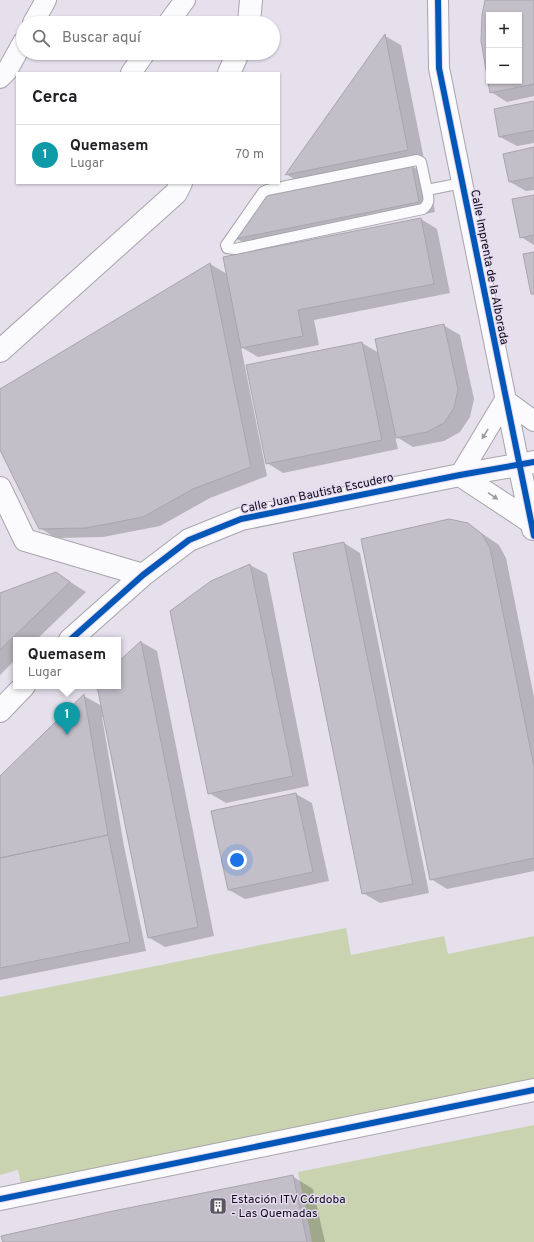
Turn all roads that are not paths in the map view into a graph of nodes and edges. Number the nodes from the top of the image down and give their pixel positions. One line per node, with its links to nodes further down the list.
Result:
1 (46, 0): 5 (street)
2 (185, 0): 6 (street)
3 (252, 0): 7 (street)
4 (438, 0): 14 (street, Calle Imprenta de la Alborada)
5 (37, 16)
6 (173, 16)
7 (250, 16)
8 (16, 55): 13 (street)
9 (140, 60): 11 (street)
10 (235, 60): 12 (street)
11 (131, 72)
12 (229, 72)
13 (0, 78)
14 (462, 183): 16 (lane); 18 (street, Calle Imprenta de la Alborada)
15 (180, 184): 17 (street)
16 (427, 190): 16 (lane)
17 (0, 351)
18 (505, 400): 19 (street); 20 (street, Calle Imprenta de la Alborada); 21 (street, one-way to 21)
19 (534, 421)
20 (526, 463): 21 (street, Calle Juan Bautista Escudero); 23 (street, Calle Imprenta de la Alborada)
21 (460, 475): 23 (street, one-way to 23); 24 (street, Calle Juan Bautista Escudero)
22 (0, 488): 24 (street)
23 (533, 526)
24 (143, 575): 25 (street, Calle Juan Bautista Escudero)
25 (73, 637)
26 (21, 689): 27 (street)
27 (0, 710)
28 (534, 1090): 29 (street)
29 (0, 1199)

